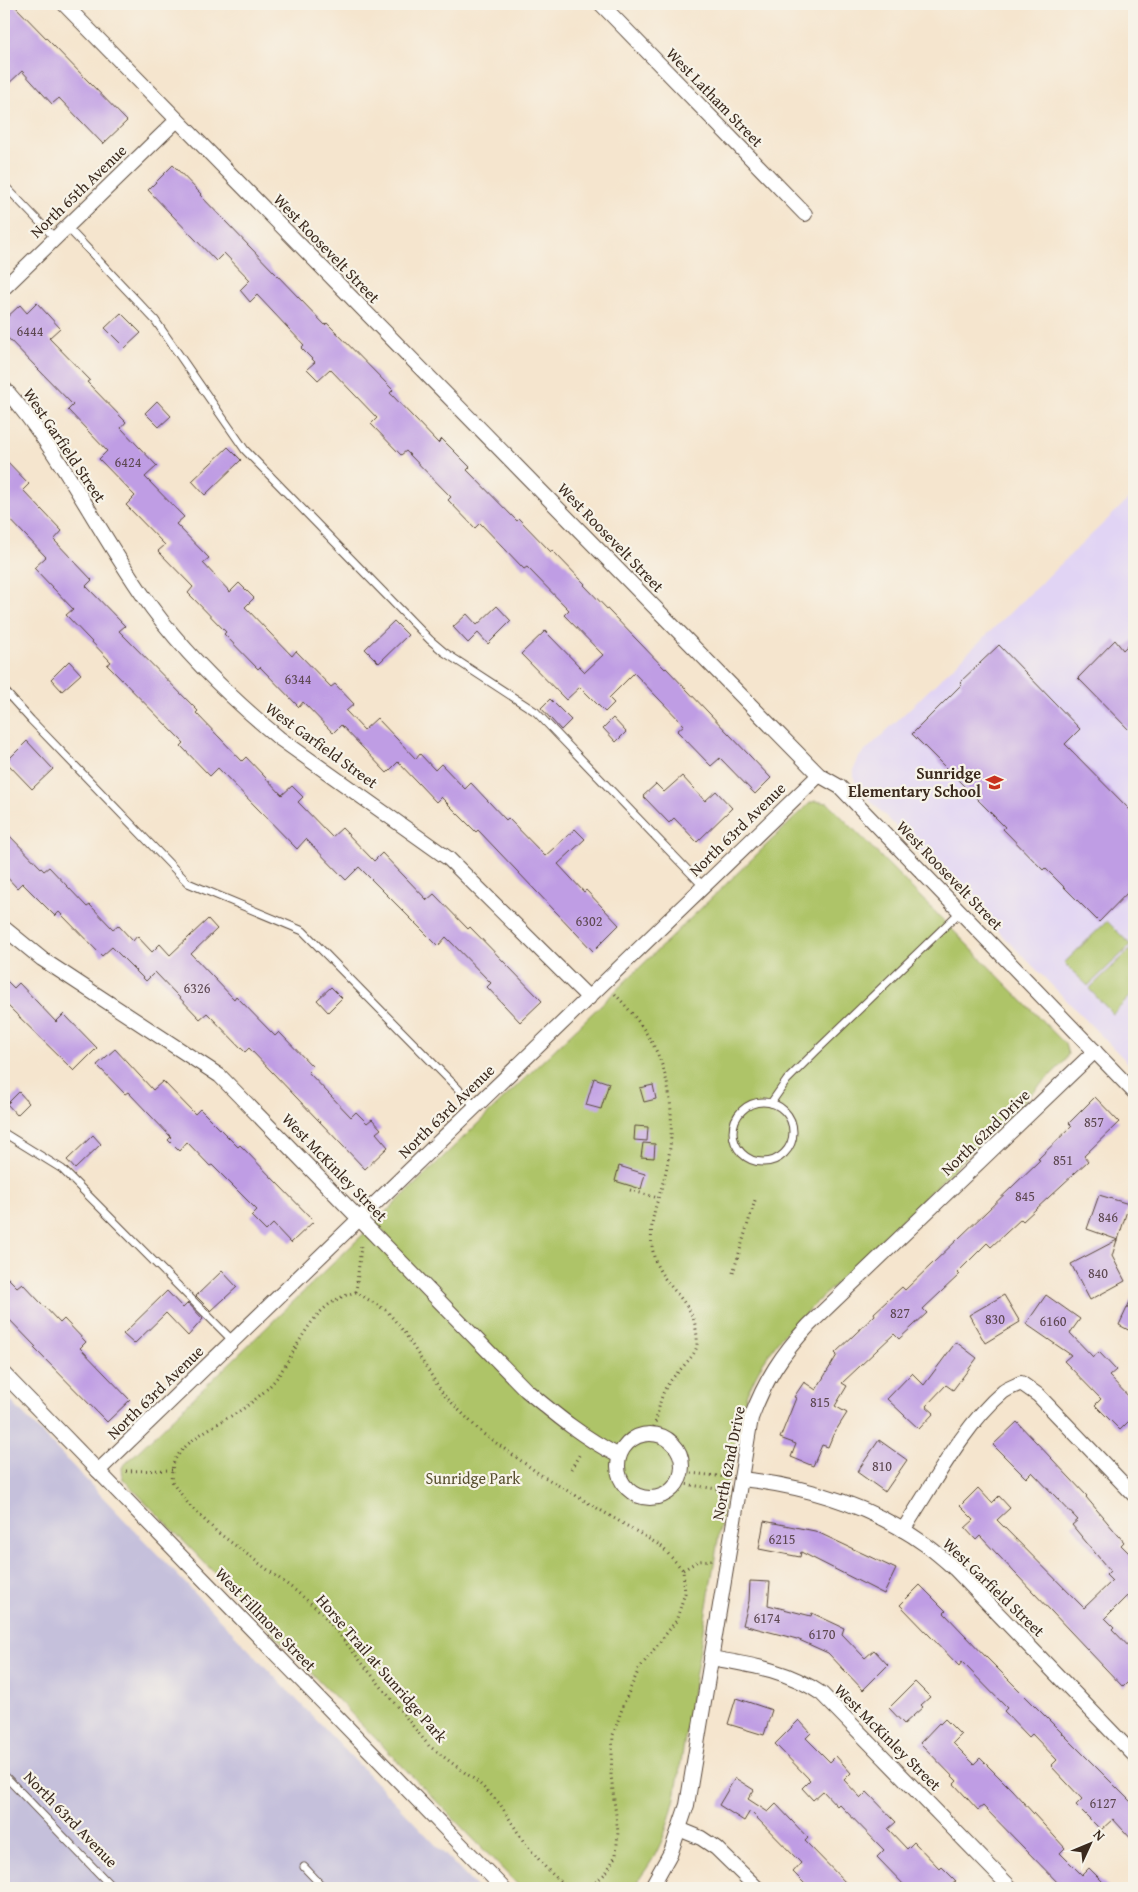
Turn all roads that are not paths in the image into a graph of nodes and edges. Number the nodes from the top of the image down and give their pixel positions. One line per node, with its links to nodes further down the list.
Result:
1 (64, 4): 3 (street, West Roosevelt Street)
2 (601, 4): 5 (street, West Latham Street)
3 (177, 120): 6 (street, North 65th Avenue); 11 (street, West Roosevelt Street)
4 (4, 185): 7 (lane)
5 (804, 214)
6 (67, 227): 7 (street, North 65th Avenue); 12 (lane)
7 (55, 238): 8 (street, North 65th Avenue)
8 (4, 288)
9 (4, 388): 15 (street, West Garfield Street)
10 (4, 690): 19 (lane)
11 (819, 775): 12 (street, North 63rd Avenue); 13 (street, West Roosevelt Street)
12 (703, 886): 15 (street, North 63rd Avenue)
13 (960, 912): 16 (street, West Roosevelt Street); 18 (lane)
14 (4, 928): 21 (street, West McKinley Street)
15 (589, 998): 19 (street, North 63rd Avenue)
16 (1095, 1051): 17 (street, West Roosevelt Street); 26 (street, North 62nd Drive)
17 (1134, 1092)
18 (771, 1103): 18 (lane)
19 (476, 1107): 21 (street, North 63rd Avenue)
20 (4, 1133): 22 (lane)
21 (360, 1219): 22 (street, North 63rd Avenue); 24 (street, West McKinley Street)
22 (233, 1341): 25 (street, North 63rd Avenue)
23 (4, 1374): 25 (street, West Fillmore Street)
24 (619, 1456): 24 (street)
25 (98, 1472): 36 (street, West Fillmore Street)
26 (741, 1479): 28 (street, West Garfield Street); 29 (street, North 62nd Drive)
27 (1134, 1495): 28 (street)
28 (903, 1530): 30 (street, West Garfield Street)
29 (711, 1658): 32 (street, North 62nd Drive); 39 (street, West McKinley Street)
30 (1134, 1755)
31 (4, 1775): 34 (lane, North 63rd Avenue)
32 (679, 1829): 37 (street, North 62nd Drive); 38 (street)
33 (304, 1868): 35 (lane)
34 (114, 1888)
35 (324, 1888)
36 (503, 1888)
37 (651, 1888)
38 (756, 1888)
39 (1011, 1888)

